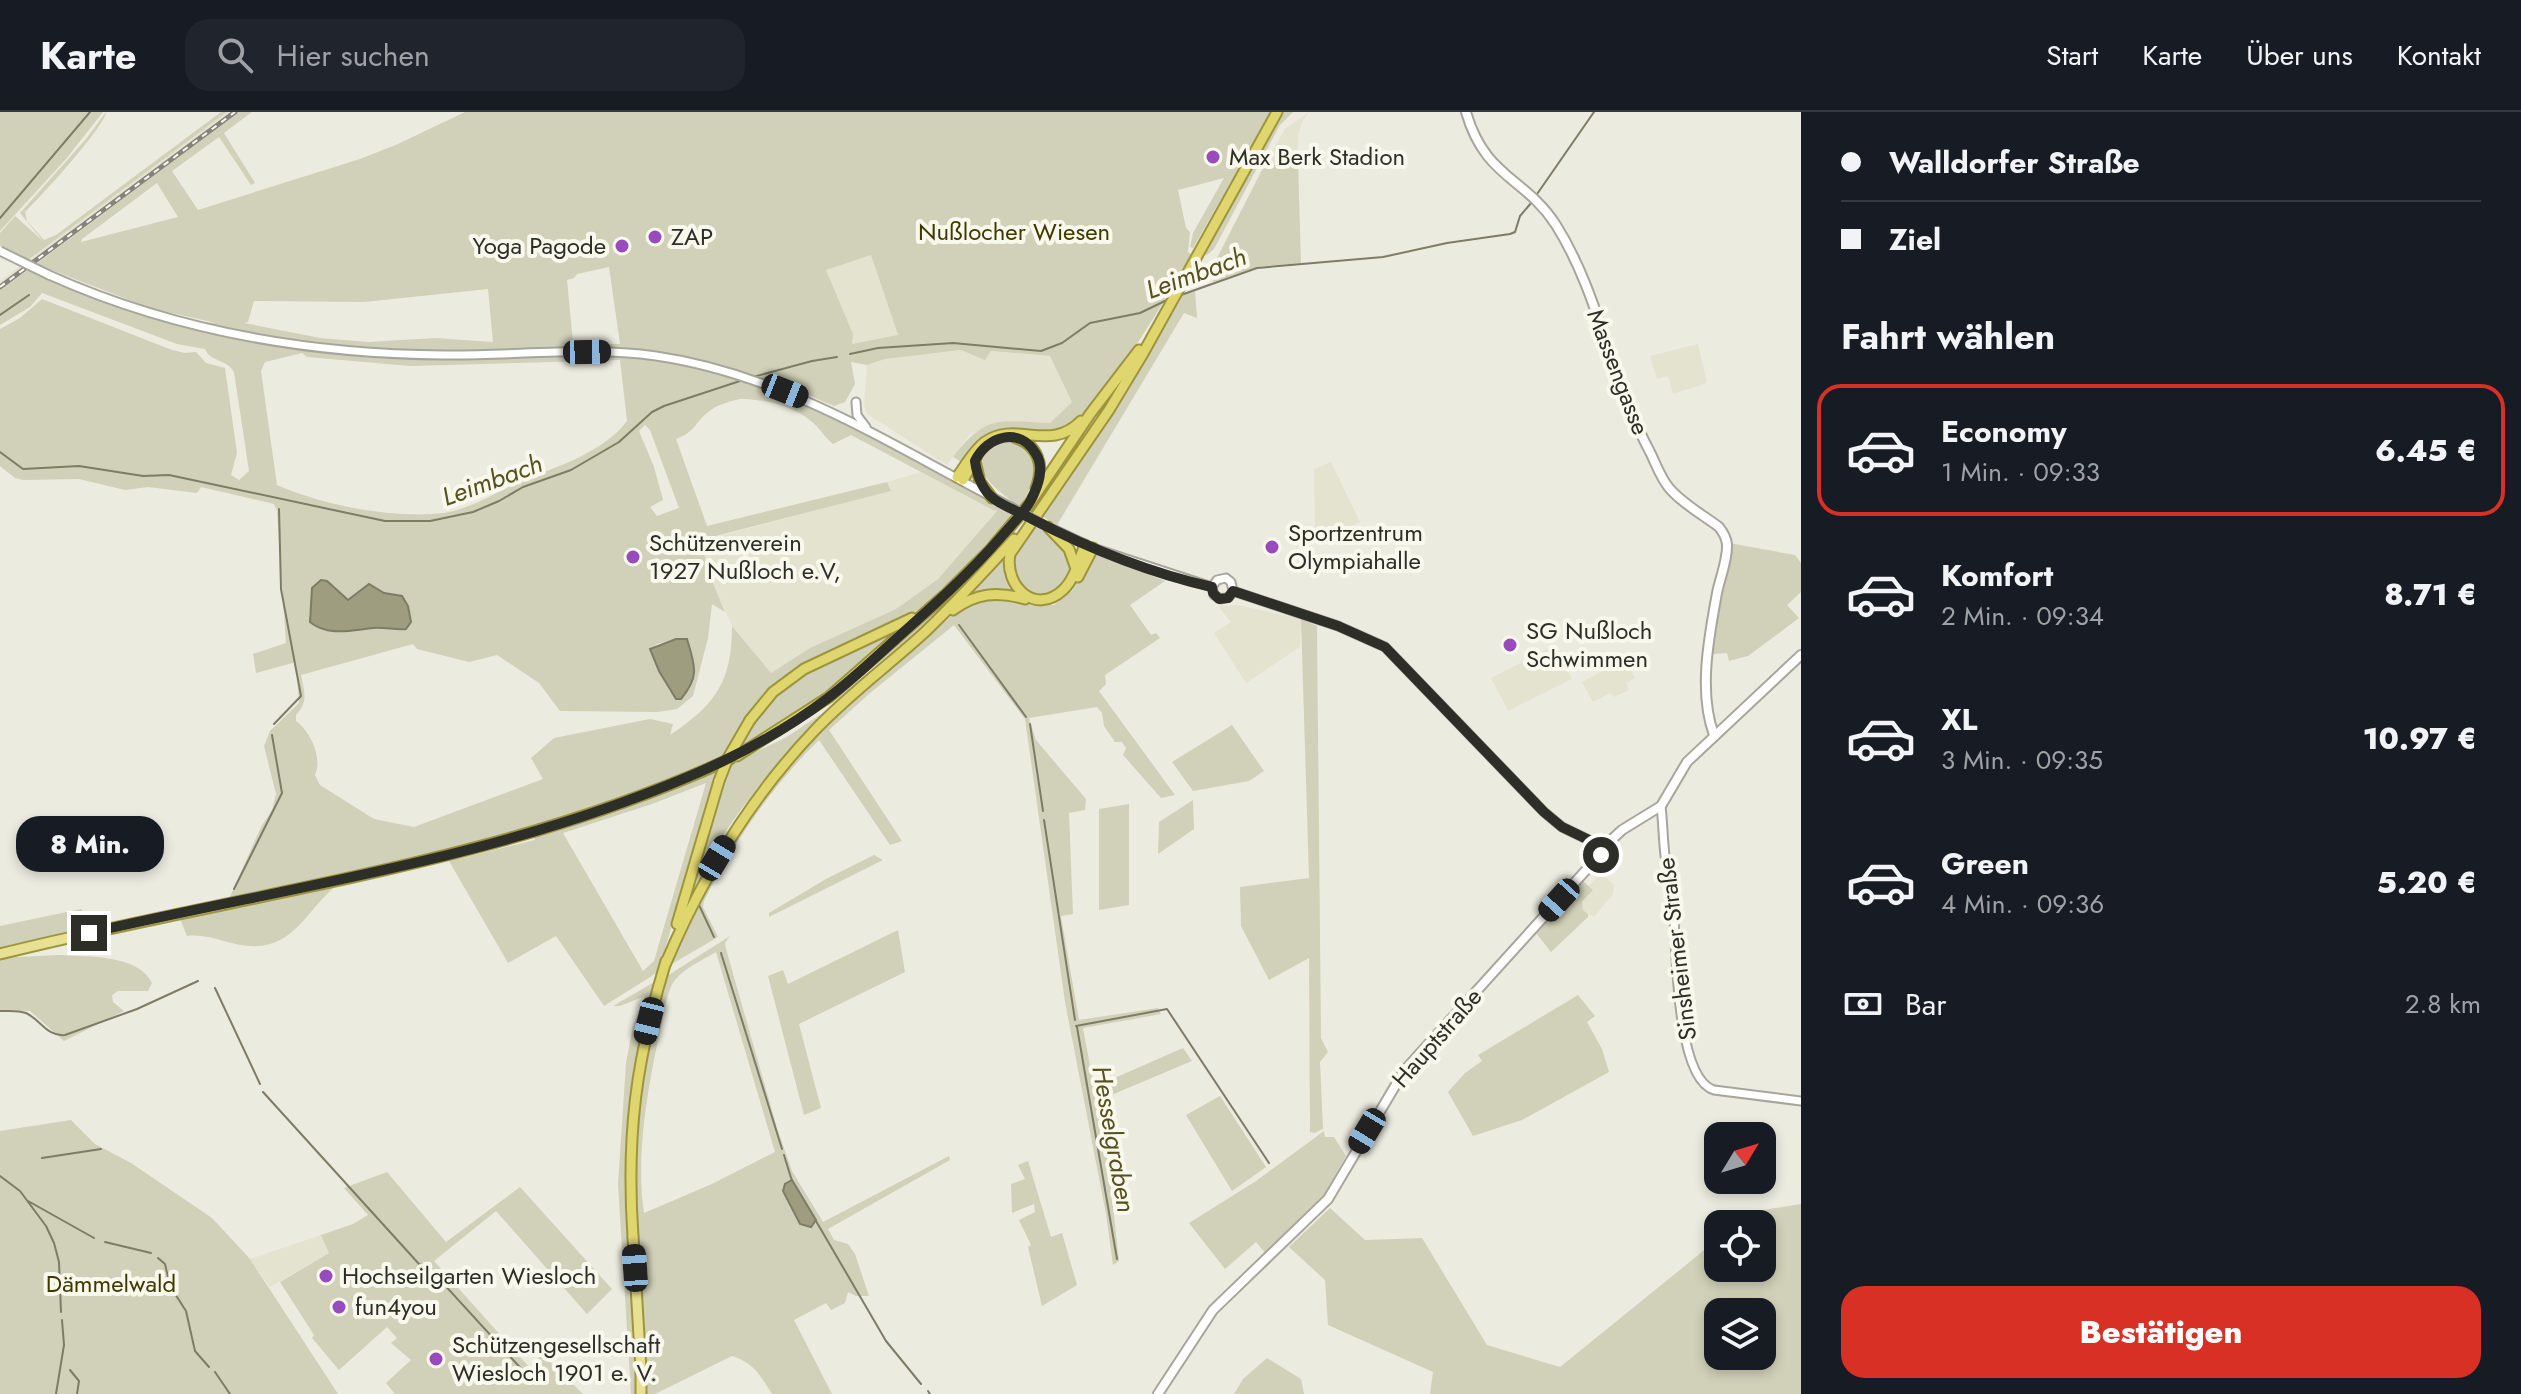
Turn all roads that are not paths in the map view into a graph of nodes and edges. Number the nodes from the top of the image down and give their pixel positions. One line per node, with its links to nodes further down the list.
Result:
1 (1277, 112): 4 (highway)
2 (1466, 112): 24 (main road, Massengasse)
3 (0, 251): 7 (street, bridge)
4 (1158, 323): 8 (highway); 12 (highway)
5 (856, 402): 9 (street)
6 (845, 409): 7 (street)
7 (831, 411): 9 (street)
8 (1090, 414): 11 (highway); 14 (highway)
9 (868, 429): 11 (street)
10 (975, 461): 11 (highway); 13 (highway); 14 (highway)
11 (960, 479): 13 (street)
12 (1056, 486): 17 (highway); 21 (highway)
13 (992, 498): 15 (street, bridge)
14 (1030, 503): 20 (highway)
15 (1046, 526): 16 (street); 17 (highway)
16 (1089, 546): 17 (highway); 18 (street); 21 (highway)
17 (1075, 569)
18 (1212, 587): 19 (street); 19 (street)
19 (1233, 591): 27 (street)
20 (945, 595): 25 (highway); 31 (highway, bridge)
21 (925, 632): 22 (highway)
22 (906, 648): 25 (highway); 31 (highway)
23 (1801, 655): 24 (main road, Hauptstraße)
24 (1714, 735): 26 (main road, Hauptstraße)
25 (737, 756): 30 (main road)
26 (1661, 806): 28 (main road, Hauptstraße); 32 (street, Sinsheimer Straße)
27 (1593, 842): 28 (main road); 29 (main road)
28 (1607, 844): 29 (main road, Hauptstraße)
29 (1595, 854): 35 (main road, Hauptstraße)
30 (0, 954)
31 (665, 965): 33 (highway)
32 (1801, 1101)
33 (633, 1237): 34 (main road)
34 (641, 1394)
35 (1158, 1394)

